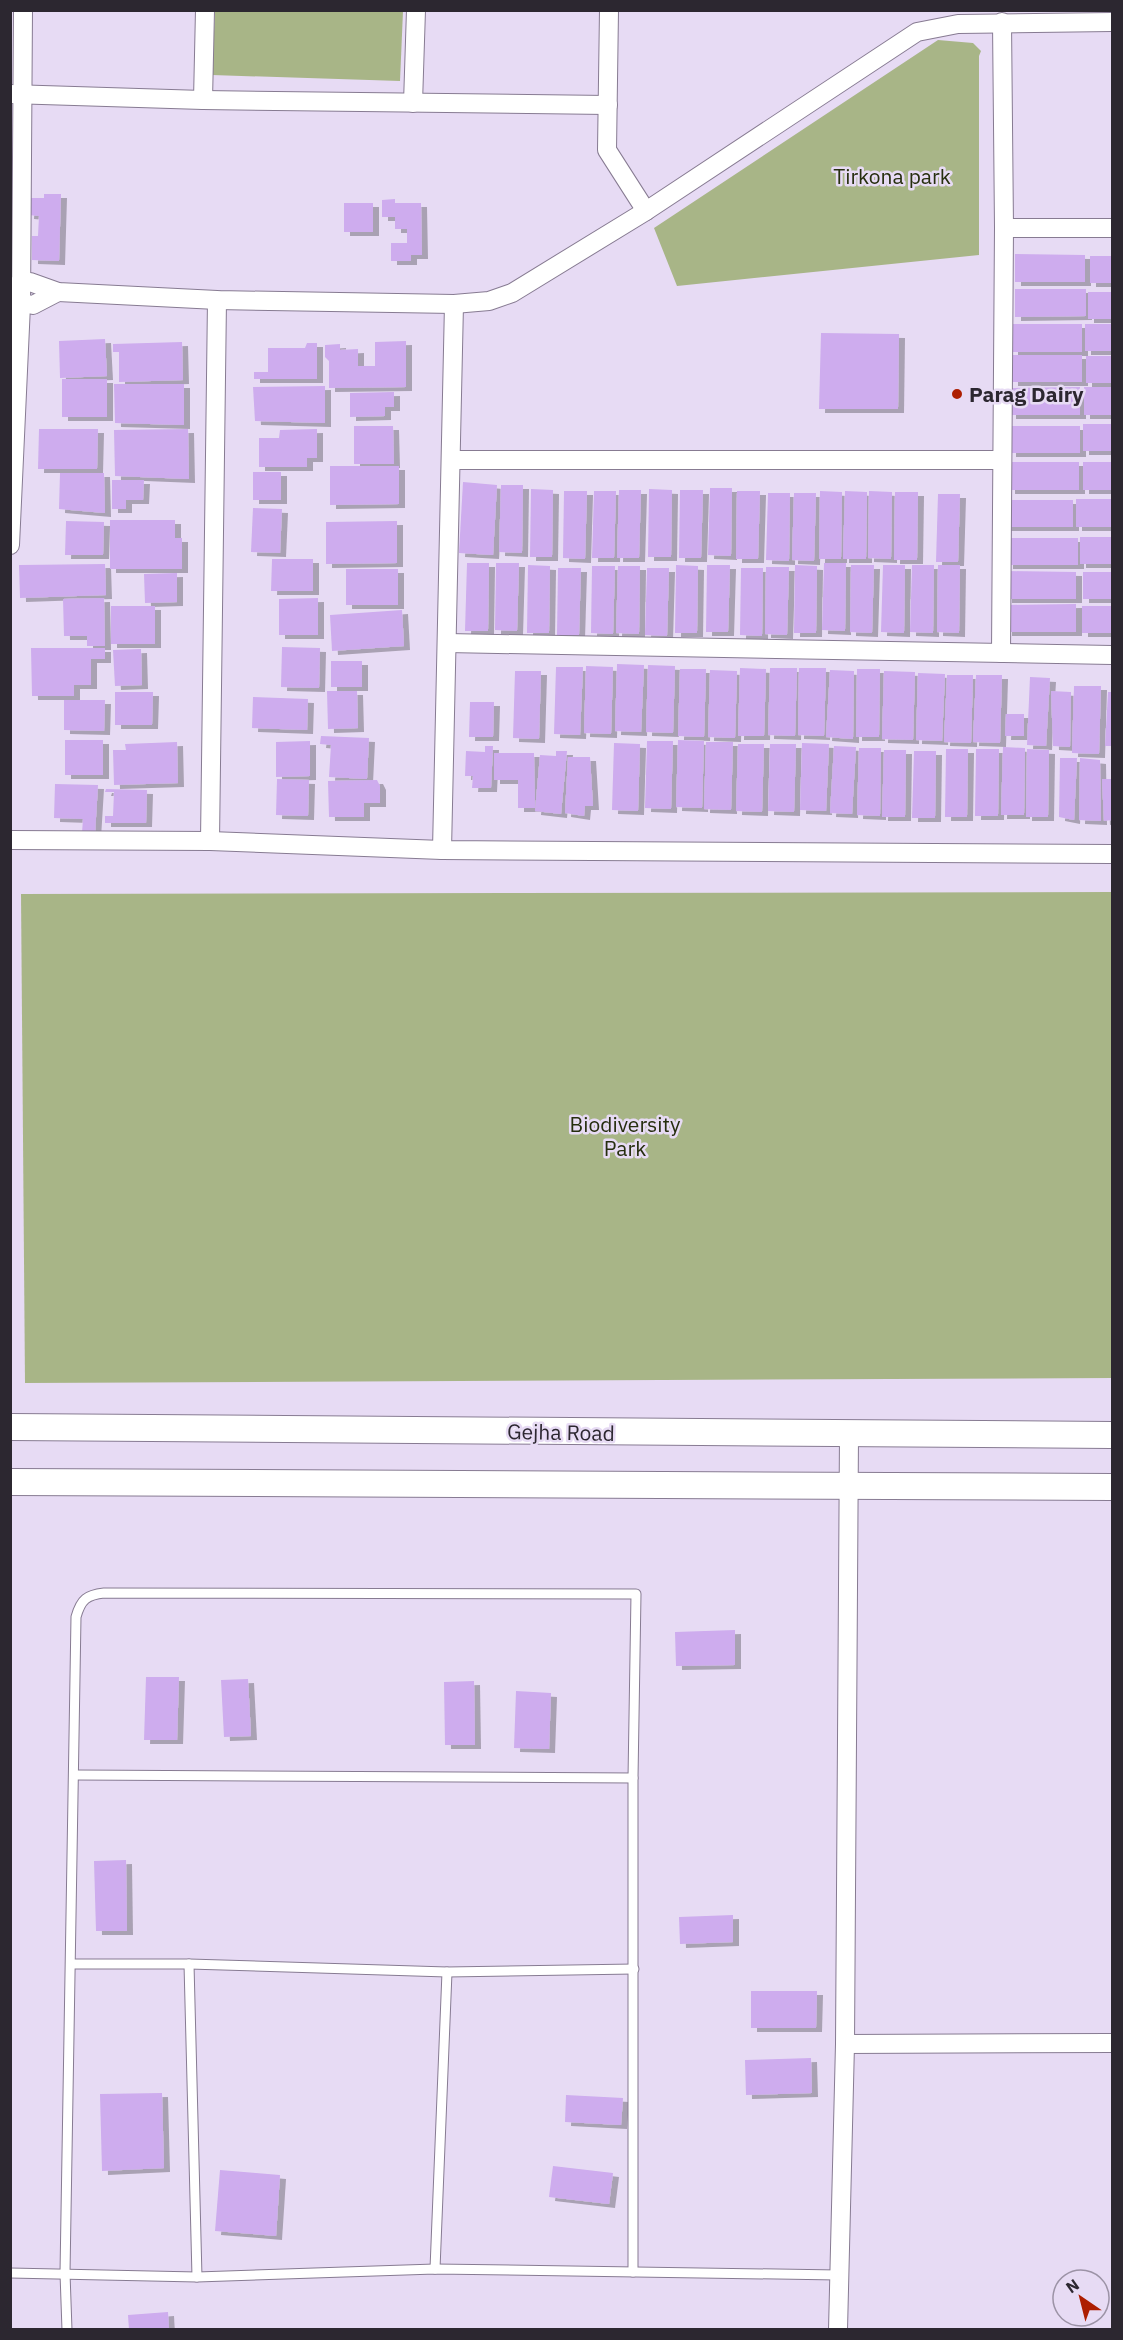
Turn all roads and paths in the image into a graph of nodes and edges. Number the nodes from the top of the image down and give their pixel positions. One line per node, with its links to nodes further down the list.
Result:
1 (23, 10): 7 (street)
2 (205, 10): 8 (street)
3 (416, 10): 9 (street)
4 (609, 10): 10 (street)
5 (1002, 22): 6 (street); 11 (street); 12 (street)
6 (1113, 22)
7 (16, 94): 8 (street); 14 (street)
8 (203, 100): 9 (street)
9 (413, 103): 10 (street)
10 (608, 105): 11 (street)
11 (646, 212): 18 (street)
12 (1004, 228): 13 (street); 20 (street)
13 (1113, 228)
14 (16, 286): 15 (street); 17 (street)
15 (58, 292): 16 (street); 17 (street)
16 (217, 300): 18 (street); 26 (street)
17 (16, 303): 21 (street)
18 (454, 304): 19 (street)
19 (451, 460): 20 (street); 22 (street)
20 (1002, 460): 23 (street)
21 (10, 545)
22 (447, 643): 23 (street); 27 (street)
23 (1001, 653): 24 (street)
24 (1113, 655)
25 (10, 840): 26 (street)
26 (210, 841): 27 (street)
27 (442, 850): 28 (street)
28 (1113, 854)
29 (10, 1427): 30 (street, Gejha Road)
30 (849, 1435): 31 (street, Gejha Road); 34 (street)
31 (1113, 1435)
32 (10, 1482): 34 (street)
33 (1113, 1487): 34 (street)
34 (847, 1488): 42 (street)
35 (76, 1774): 36 (lane); 36 (lane); 37 (lane)
36 (633, 1778): 39 (lane)
37 (70, 1964): 38 (lane); 46 (lane)
38 (189, 1964): 40 (lane); 48 (lane)
39 (634, 1969): 40 (lane); 44 (lane)
40 (447, 1972): 43 (lane)
41 (1113, 2043): 42 (street)
42 (845, 2044): 47 (street)
43 (435, 2269): 44 (lane); 48 (lane)
44 (633, 2272): 47 (lane)
45 (10, 2273): 46 (lane)
46 (65, 2273): 48 (lane); 49 (lane)
47 (838, 2275): 50 (street)
48 (196, 2277)
49 (67, 2330)
50 (838, 2330)

